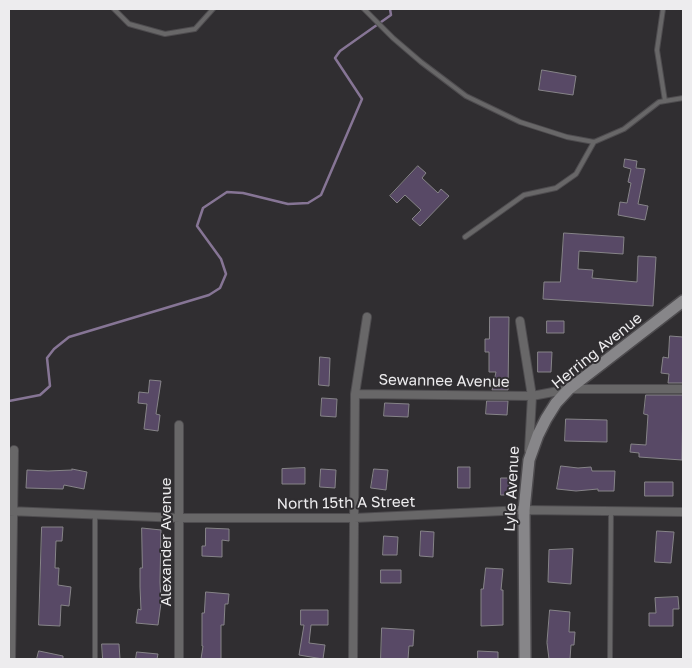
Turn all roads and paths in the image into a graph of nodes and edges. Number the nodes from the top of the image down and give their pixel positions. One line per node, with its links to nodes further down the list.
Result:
1 (114, 9): 2 (lane)
2 (213, 9)
3 (663, 9): 6 (lane)
4 (365, 11): 7 (lane)
5 (683, 98): 6 (lane)
6 (664, 101): 7 (lane)
7 (594, 142): 8 (lane)
8 (464, 237)
9 (683, 301): 12 (main road, Herring Avenue)
10 (367, 317): 14 (street)
11 (520, 320): 15 (street, Lyle Avenue)
12 (569, 389): 13 (street, Sewannee Avenue); 15 (street, Sewannee Avenue); 18 (main road, Herring Avenue)
13 (683, 389)
14 (355, 394): 15 (street, Sewannee Avenue); 25 (street)
15 (532, 396): 18 (street, Lyle Avenue)
16 (179, 425): 24 (street, Alexander Avenue)
17 (14, 450): 20 (street)
18 (529, 460): 19 (main road, Lyle Avenue)
19 (524, 510): 21 (street, North 15th A Street); 25 (street, North 15th A Street); 30 (main road, Lyle Avenue)
20 (12, 511): 23 (street, North 15th A Street); 26 (street)
21 (611, 511): 22 (street, North 15th A Street); 31 (lane)
22 (683, 512)
23 (95, 514): 24 (street, North 15th A Street); 27 (lane)
24 (180, 518): 25 (street, North 15th A Street); 28 (street, Alexander Avenue)
25 (354, 518): 29 (street)
26 (11, 659)
27 (95, 659)
28 (179, 659)
29 (353, 659)
30 (525, 659)
31 (610, 659)

